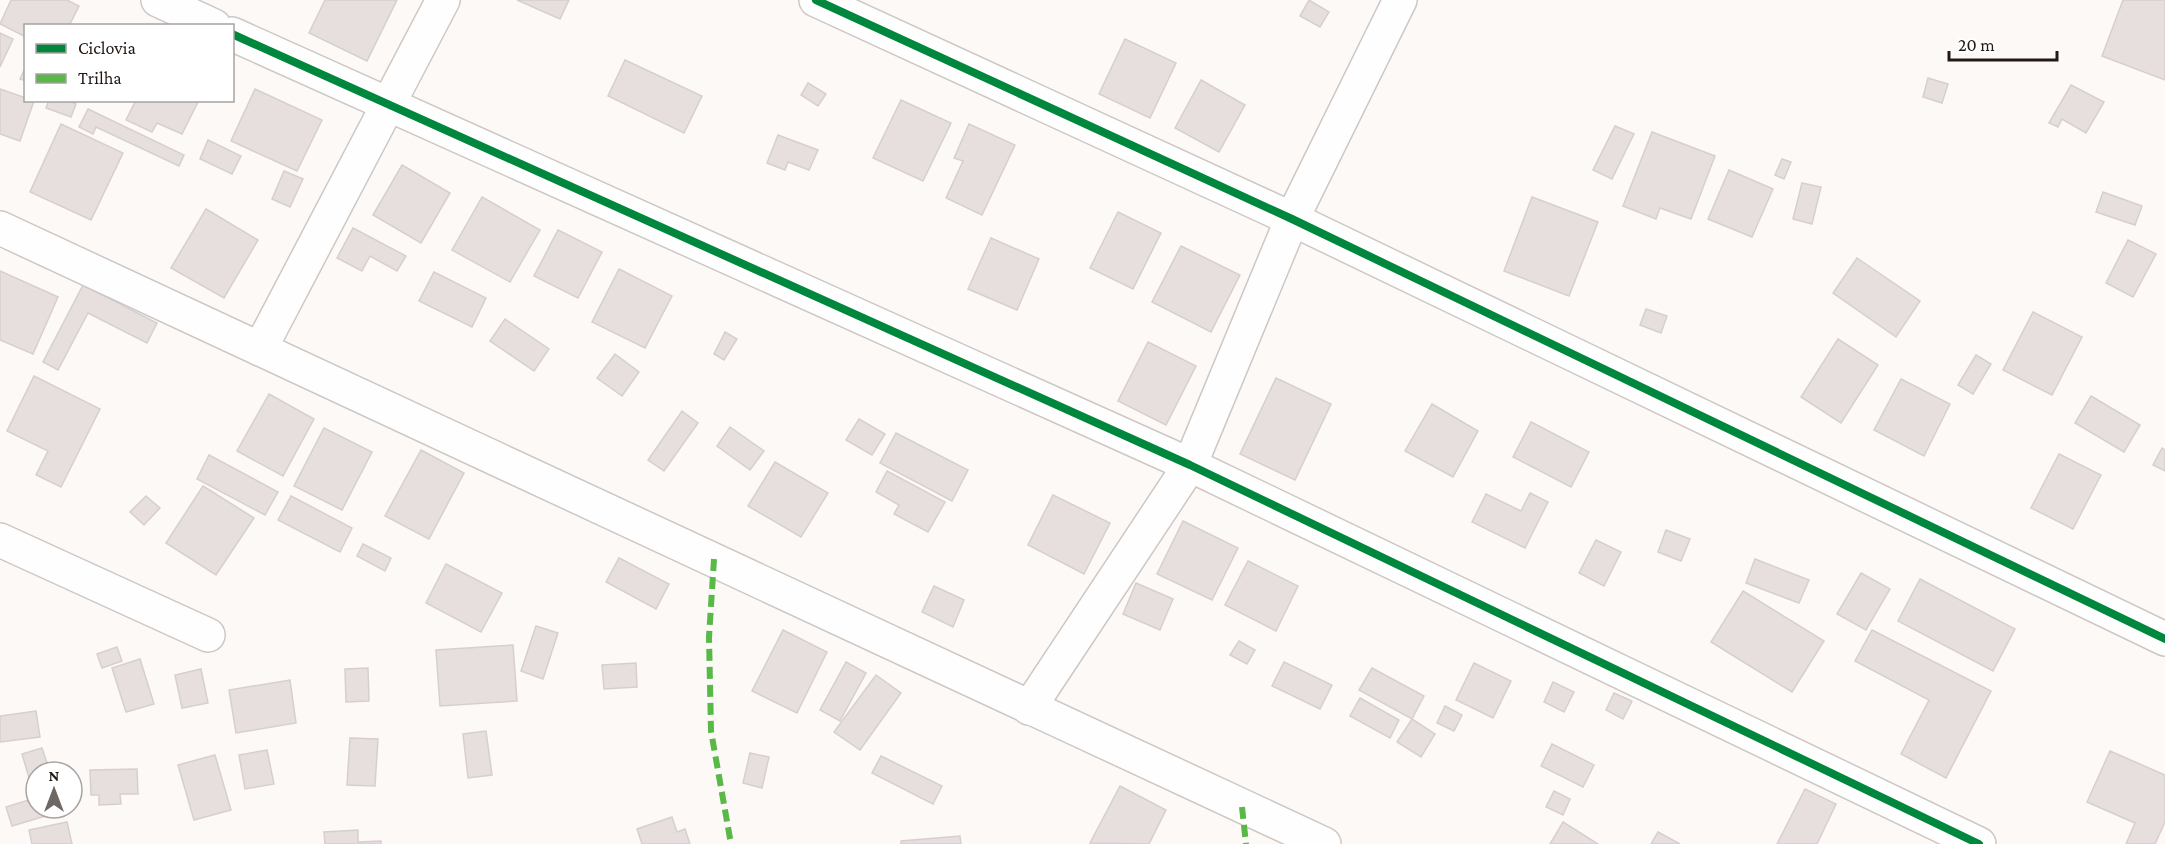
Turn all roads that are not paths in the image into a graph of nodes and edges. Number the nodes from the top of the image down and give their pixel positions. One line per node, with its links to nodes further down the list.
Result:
1 (158, 0): 5 (street)
2 (443, 0): 7 (street)
3 (816, 0): 8 (street)
4 (1400, 0): 8 (street)
5 (210, 24)
6 (234, 35): 7 (street)
7 (388, 105): 10 (street); 11 (street)
8 (1292, 219): 11 (street); 14 (street)
9 (0, 228): 10 (street)
10 (260, 349): 15 (street)
11 (1190, 465): 15 (street); 16 (street)
12 (0, 540): 13 (street)
13 (208, 635)
14 (2165, 639)
15 (1029, 708): 17 (street)
16 (1946, 837): 18 (street)
17 (1324, 844)
18 (1979, 844)

